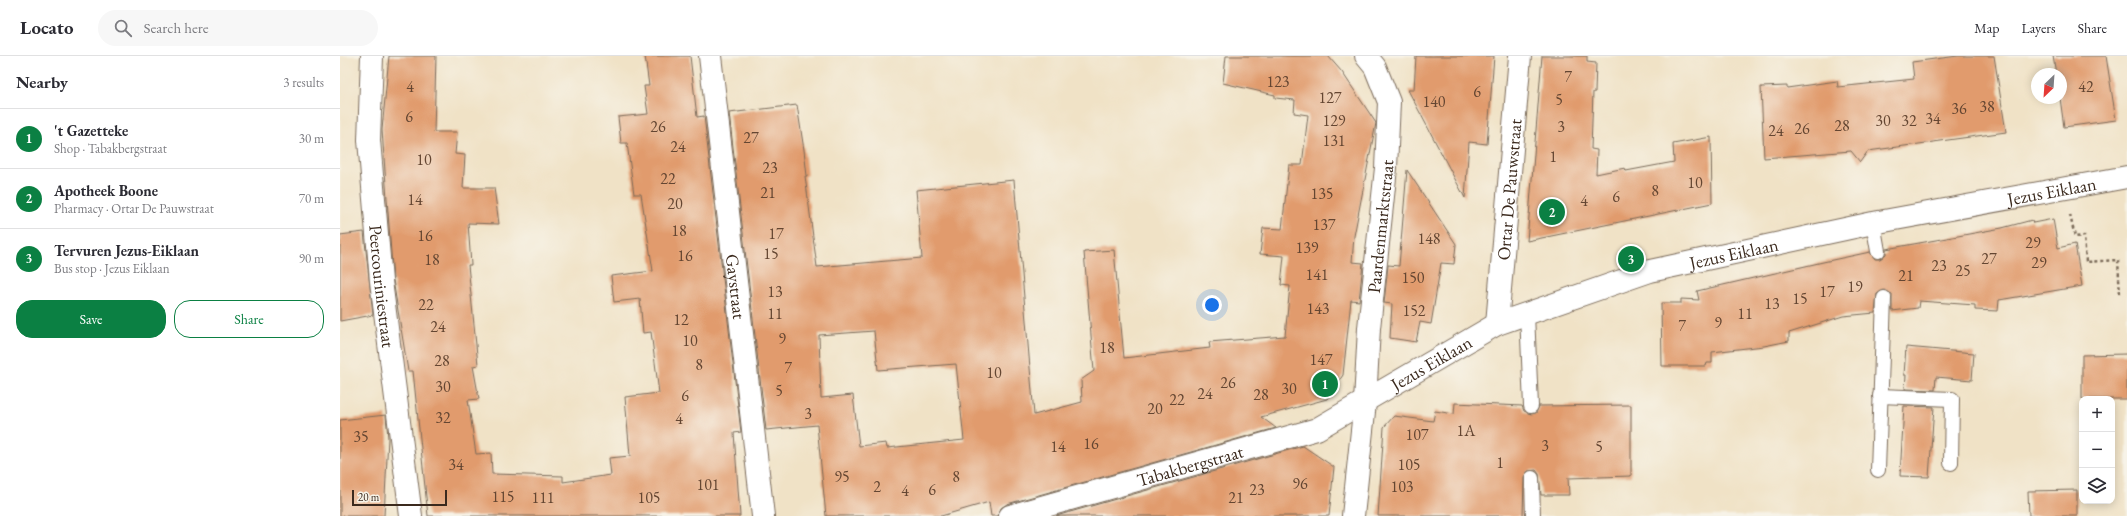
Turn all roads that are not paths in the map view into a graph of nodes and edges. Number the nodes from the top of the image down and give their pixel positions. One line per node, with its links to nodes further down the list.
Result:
1 (372, 56): 17 (street, Peercouriniestraat)
2 (710, 56): 18 (street, Gaystraat)
3 (1366, 56): 12 (street, Paardenmarktstraat)
4 (1520, 56): 10 (street, Ortar De Pauwstraat)
5 (2127, 178): 6 (street, Jezus Eiklaan)
6 (1873, 223): 7 (lane); 9 (street, Jezus Eiklaan)
7 (1878, 251)
8 (1884, 298): 11 (lane)
9 (1526, 314): 10 (street, Jezus Eiklaan); 13 (lane)
10 (1497, 324): 12 (street, Jezus Eiklaan)
11 (1880, 396): 14 (lane); 15 (lane)
12 (1365, 402): 19 (street, Tabakbergstraat); 20 (street, Paardenmarktstraat)
13 (1531, 406)
14 (1952, 463)
15 (1878, 470)
16 (1532, 478): 21 (lane)
17 (411, 516)
18 (763, 516)
19 (1010, 516)
20 (1353, 516)
21 (1533, 516)

